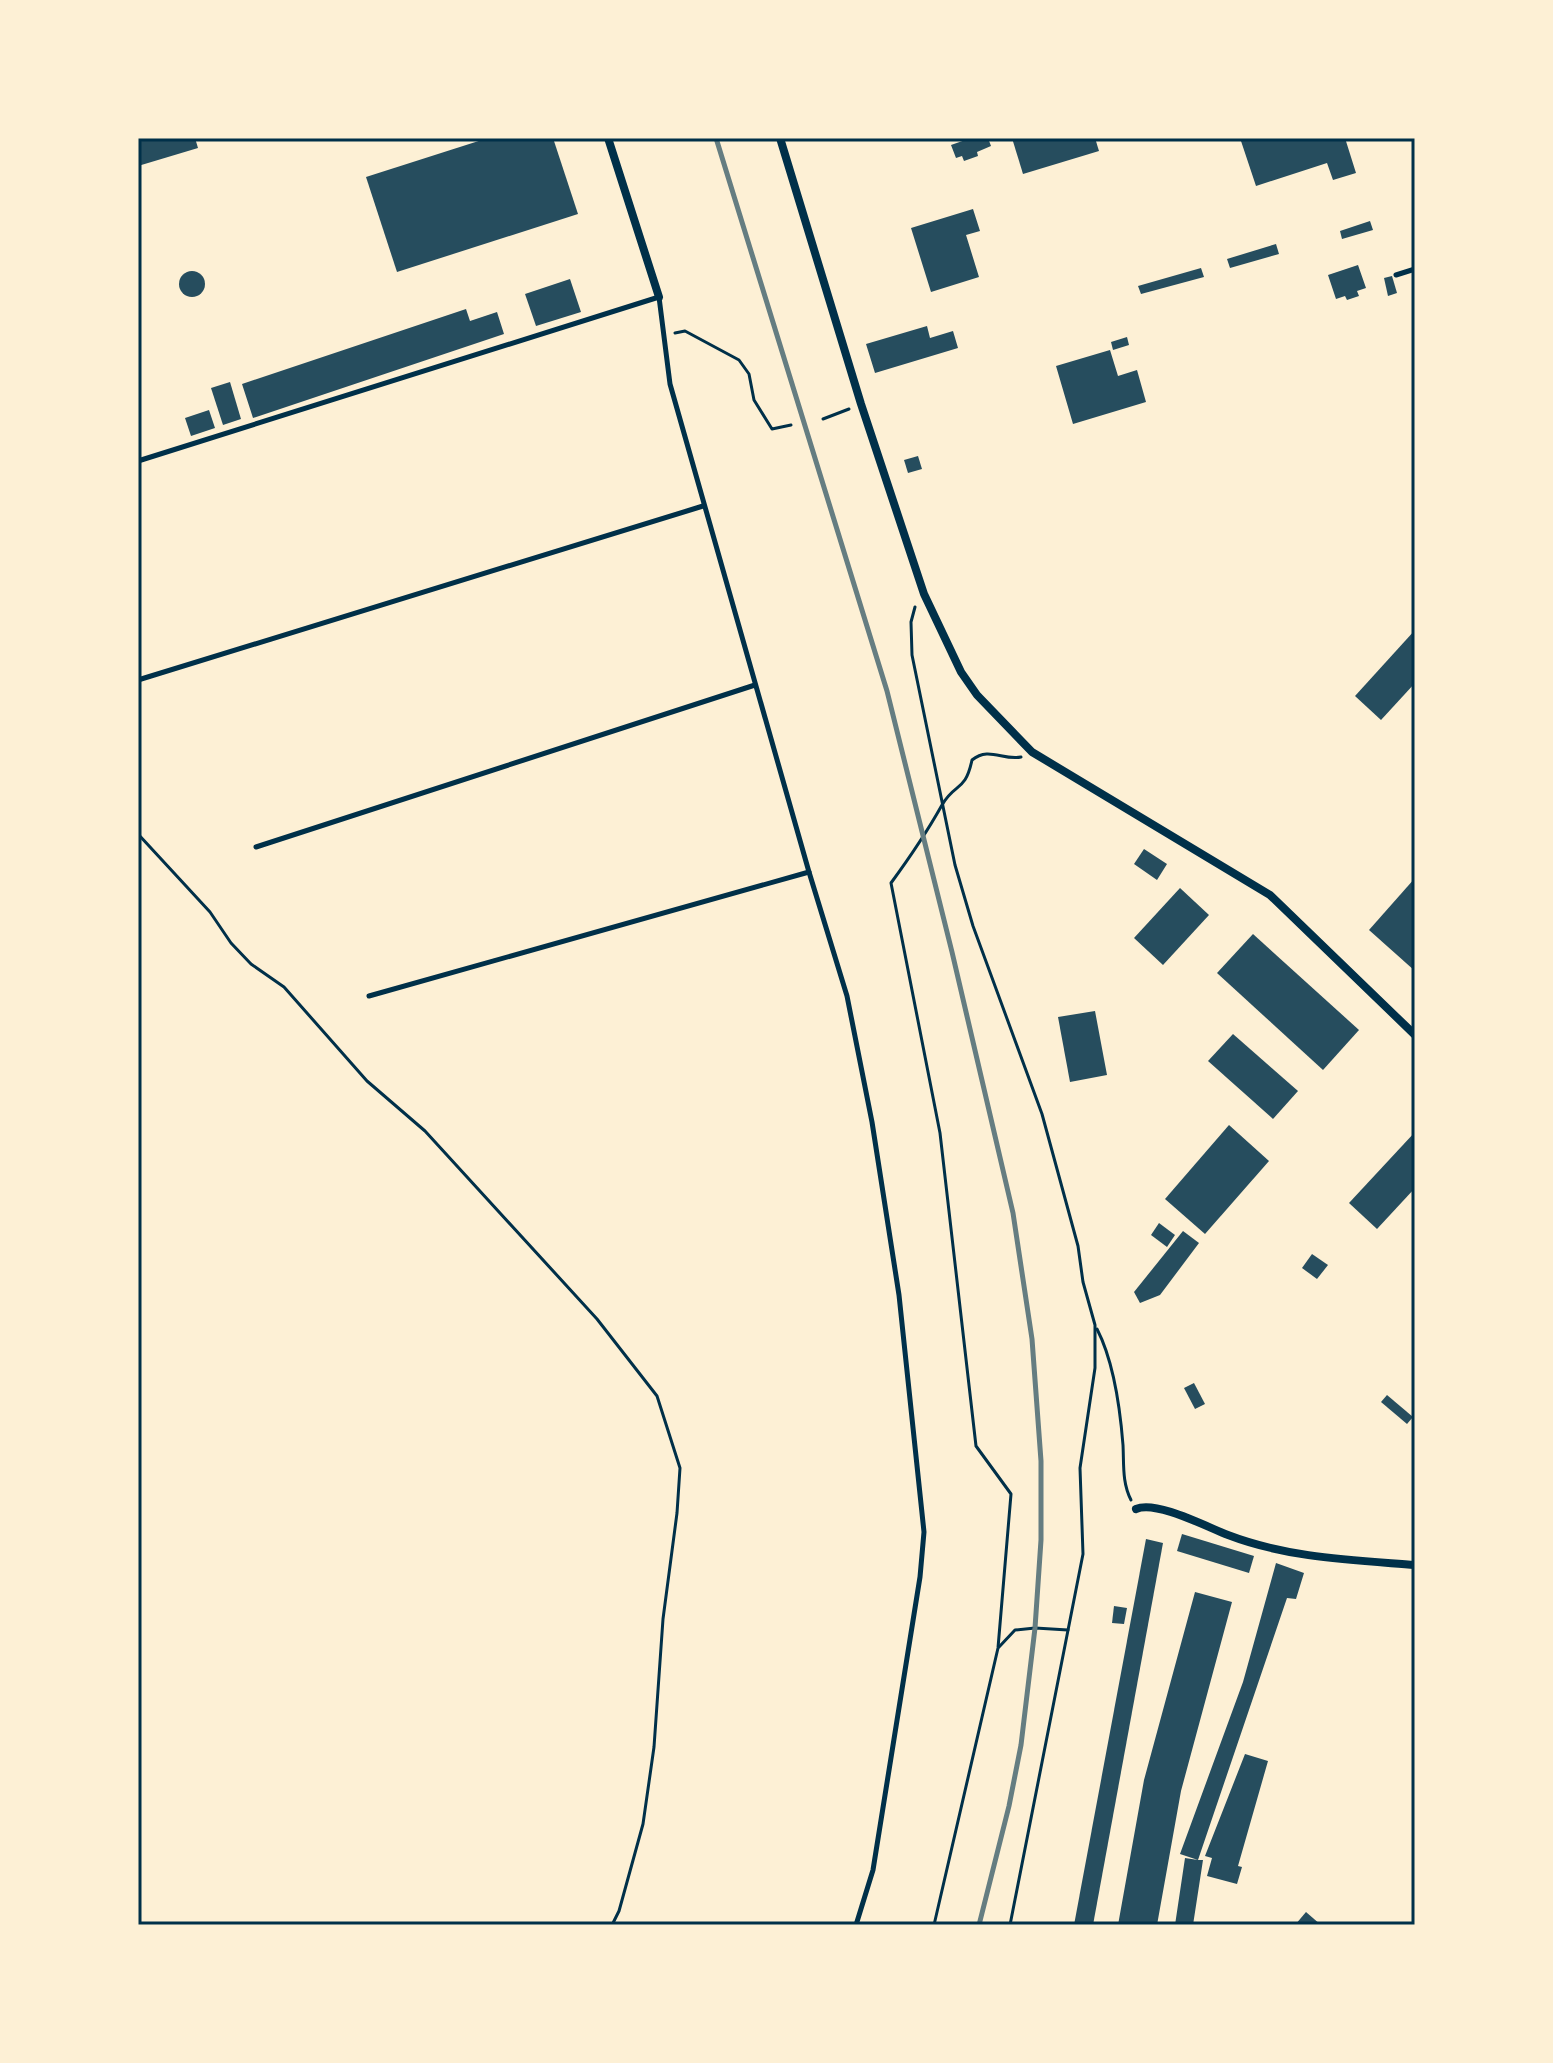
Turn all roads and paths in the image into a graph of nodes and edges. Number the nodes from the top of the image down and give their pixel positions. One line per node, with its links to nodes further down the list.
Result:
1 (608, 138): 5 (street)
2 (780, 138): 7 (street)
3 (1415, 269): 4 (lane)
4 (1396, 275)
5 (659, 297): 6 (lane); 10 (lane)
6 (664, 335): 9 (path); 11 (lane)
7 (861, 404): 8 (path); 12 (street)
8 (823, 419)
9 (791, 425)
10 (138, 461)
11 (703, 506): 13 (lane); 14 (lane)
12 (924, 594): 15 (street); 16 (path)
13 (138, 680)
14 (755, 685): 18 (lane); 19 (lane)
15 (1032, 752): 16 (path); 21 (street)
16 (942, 805): 22 (path); 26 (path)
17 (138, 834): 27 (path)
18 (256, 847)
19 (809, 872): 20 (lane); 28 (lane)
20 (369, 996)
21 (1415, 1035)
22 (1095, 1325): 23 (path); 25 (path)
23 (1136, 1509): 24 (street)
24 (1415, 1565)
25 (1068, 1630): 26 (path); 30 (path)
26 (998, 1648): 29 (path)
27 (612, 1925)
28 (856, 1925)
29 (934, 1925)
30 (1010, 1925)

